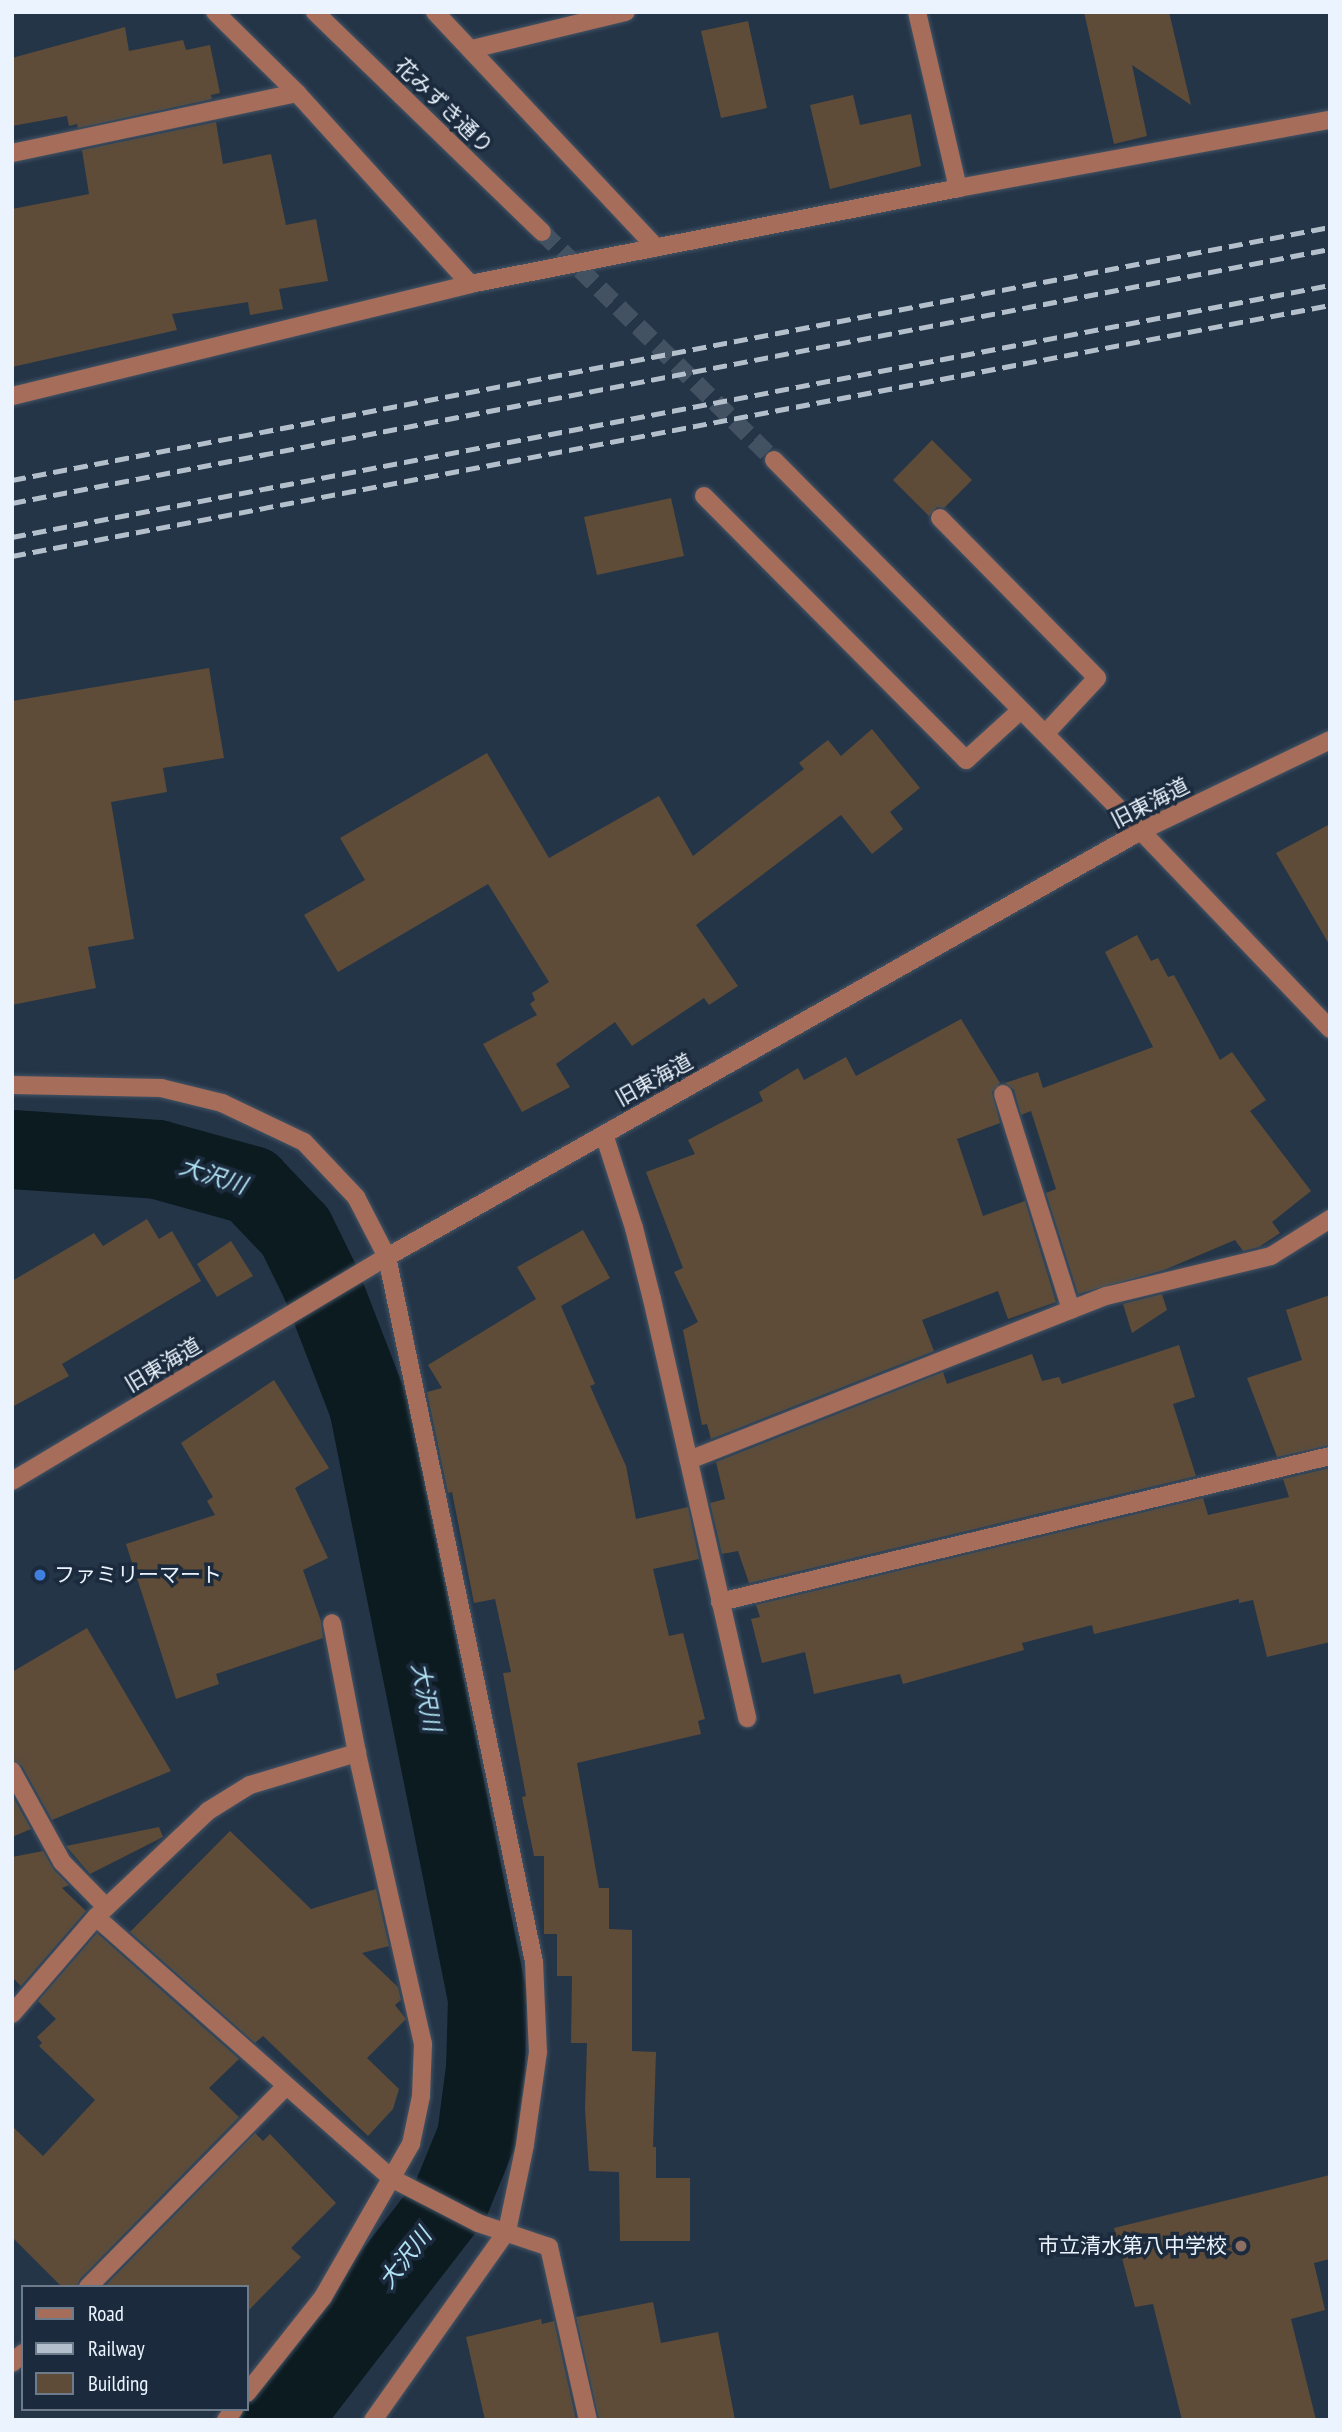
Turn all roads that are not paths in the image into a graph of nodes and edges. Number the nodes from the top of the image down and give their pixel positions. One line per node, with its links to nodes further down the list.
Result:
1 (215, 12): 7 (street)
2 (315, 12): 11 (street, 花みずき通り)
3 (435, 12): 6 (street)
4 (626, 12): 6 (street)
5 (917, 12): 10 (street)
6 (472, 49): 12 (street)
7 (297, 93): 9 (street); 13 (street)
8 (1330, 120): 10 (street)
9 (12, 153)
10 (958, 188): 12 (street)
11 (542, 232)
12 (656, 247): 13 (street)
13 (470, 284): 14 (street)
14 (12, 396)
15 (774, 460): 18 (street)
16 (704, 496): 18 (street)
17 (940, 518): 19 (street)
18 (1021, 710): 19 (street)
19 (1045, 734): 21 (street)
20 (1330, 740): 21 (street, 旧東海道)
21 (1141, 831): 22 (street); 25 (street, 旧東海道)
22 (1330, 1029)
23 (12, 1085): 27 (street)
24 (1003, 1094): 28 (street)
25 (604, 1134): 27 (street, 旧東海道); 30 (street)
26 (1330, 1219): 28 (street)
27 (387, 1257): 31 (street, 旧東海道); 41 (street)
28 (1071, 1310): 30 (street)
29 (1330, 1456): 32 (street)
30 (689, 1460): 32 (street)
31 (12, 1481)
32 (720, 1602): 34 (street)
33 (332, 1623): 35 (street)
34 (747, 1718)
35 (358, 1754): 37 (street); 40 (street)
36 (12, 1771): 37 (street)
37 (101, 1912): 38 (street); 39 (street)
38 (12, 2014)
39 (285, 2087): 40 (street); 42 (street)
40 (391, 2178): 41 (street); 43 (street)
41 (507, 2231): 44 (street); 45 (street)
42 (90, 2285)
43 (248, 2392)
44 (373, 2420)
45 (588, 2420)

